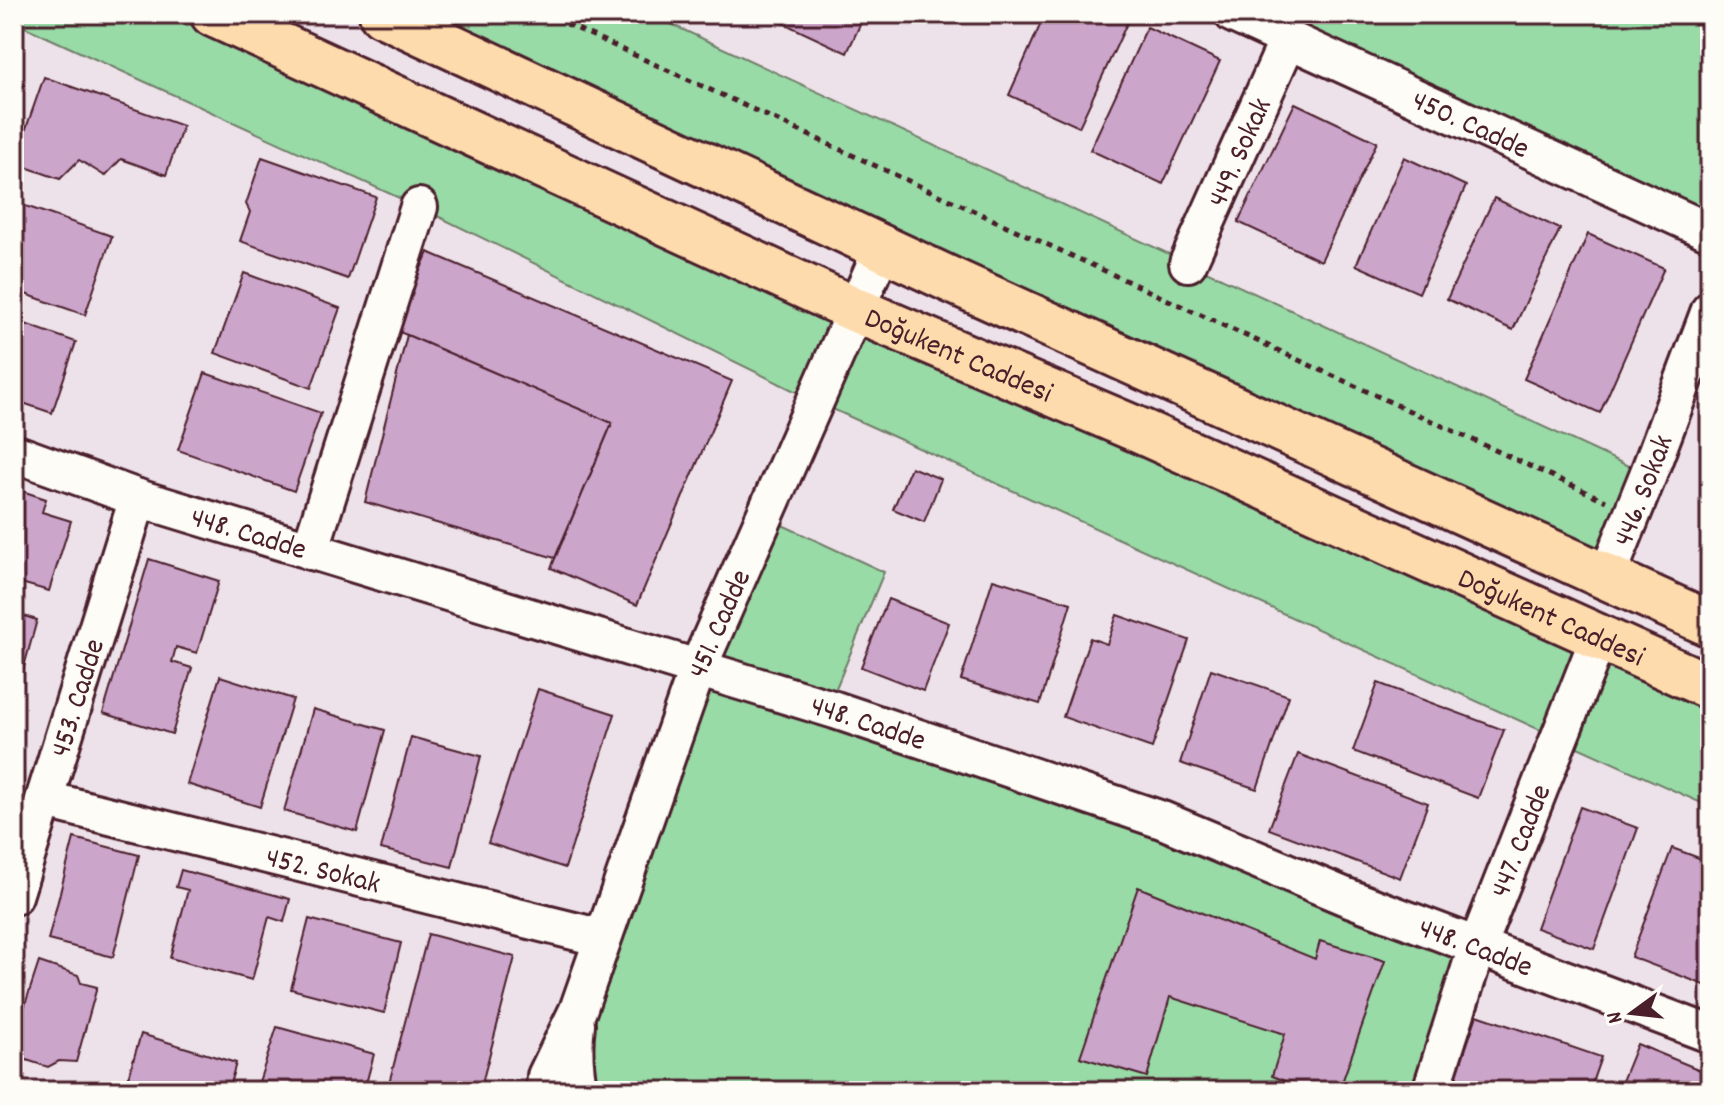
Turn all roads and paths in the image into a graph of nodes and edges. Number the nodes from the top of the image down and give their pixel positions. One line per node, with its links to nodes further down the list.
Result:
1 (213, 14): 10 (main road, Doğukent Caddesi)
2 (382, 14): 8 (main road, Doğukent Caddesi)
3 (545, 14): 14 (path)
4 (1233, 14): 5 (street, 450. Cadde)
5 (1288, 40): 7 (street, 450. Cadde); 9 (street, 449. Sokak)
6 (419, 207): 15 (street)
7 (1710, 232)
8 (883, 247): 10 (street, 451. Cadde); 16 (main road, Doğukent Caddesi)
9 (1188, 263)
10 (856, 310): 18 (main road, Doğukent Caddesi); 19 (street, 451. Cadde)
11 (1710, 310): 14 (street, 446. Sokak)
12 (14, 453): 13 (street, 448. Cadde)
13 (138, 498): 15 (street, 448. Cadde); 21 (street, 453. Cadde)
14 (1633, 513): 16 (street, 446. Sokak)
15 (310, 551): 19 (street, 448. Cadde)
16 (1606, 579): 17 (main road, Doğukent Caddesi)
17 (1710, 624)
18 (1599, 637): 20 (main road, Doğukent Caddesi); 24 (street, 447. Cadde)
19 (697, 670): 23 (street, 451. Cadde); 24 (street, 448. Cadde)
20 (1710, 687)
21 (46, 800): 22 (street, 453. Cadde); 23 (street, 452. Sokak)
22 (14, 896)
23 (602, 938): 25 (street, 451. Cadde)
24 (1478, 944): 26 (street, 448. Cadde); 29 (street, 447. Cadde)
25 (578, 1010): 27 (street); 28 (street)
26 (1710, 1034)
27 (545, 1091)
28 (579, 1091)
29 (1431, 1091)

